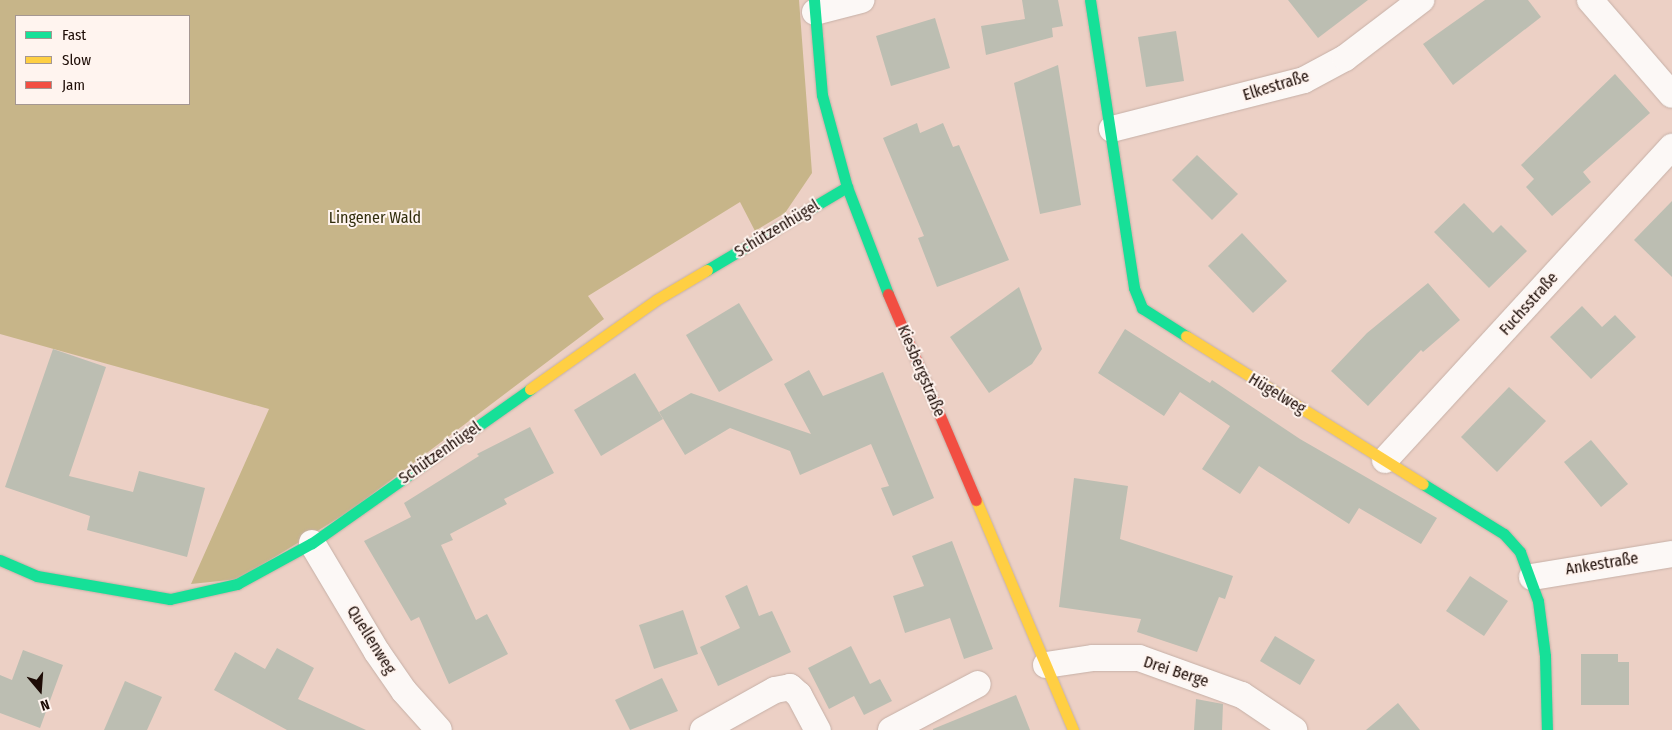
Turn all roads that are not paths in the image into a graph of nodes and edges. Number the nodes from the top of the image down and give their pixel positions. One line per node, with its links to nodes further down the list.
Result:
1 (861, 0): 5 (street)
2 (1090, 0): 7 (street, Hügelweg)
3 (1421, 0): 7 (street, Elkestraße)
4 (1590, 0): 6 (street)
5 (815, 6): 9 (street, Kiesbergstraße)
6 (1672, 95)
7 (1112, 129): 10 (street, Hügelweg)
8 (1672, 147): 10 (street, Fuchsstraße)
9 (847, 187): 11 (street, Schützenhügel); 15 (street, Kiesbergstraße)
10 (1385, 460): 14 (street, Hügelweg)
11 (312, 543): 13 (street, Schützenhügel); 17 (street, Quellenweg)
12 (1672, 554): 14 (street, Ankestraße)
13 (0, 560)
14 (1532, 577): 23 (street, Hügelweg)
15 (1046, 666): 21 (street, Kiesbergstraße); 22 (street, Drei Berge)
16 (978, 684): 20 (street)
17 (439, 730)
18 (703, 730): 19 (street)
19 (818, 730)
20 (891, 730)
21 (1072, 730)
22 (1294, 730)
23 (1547, 730)

